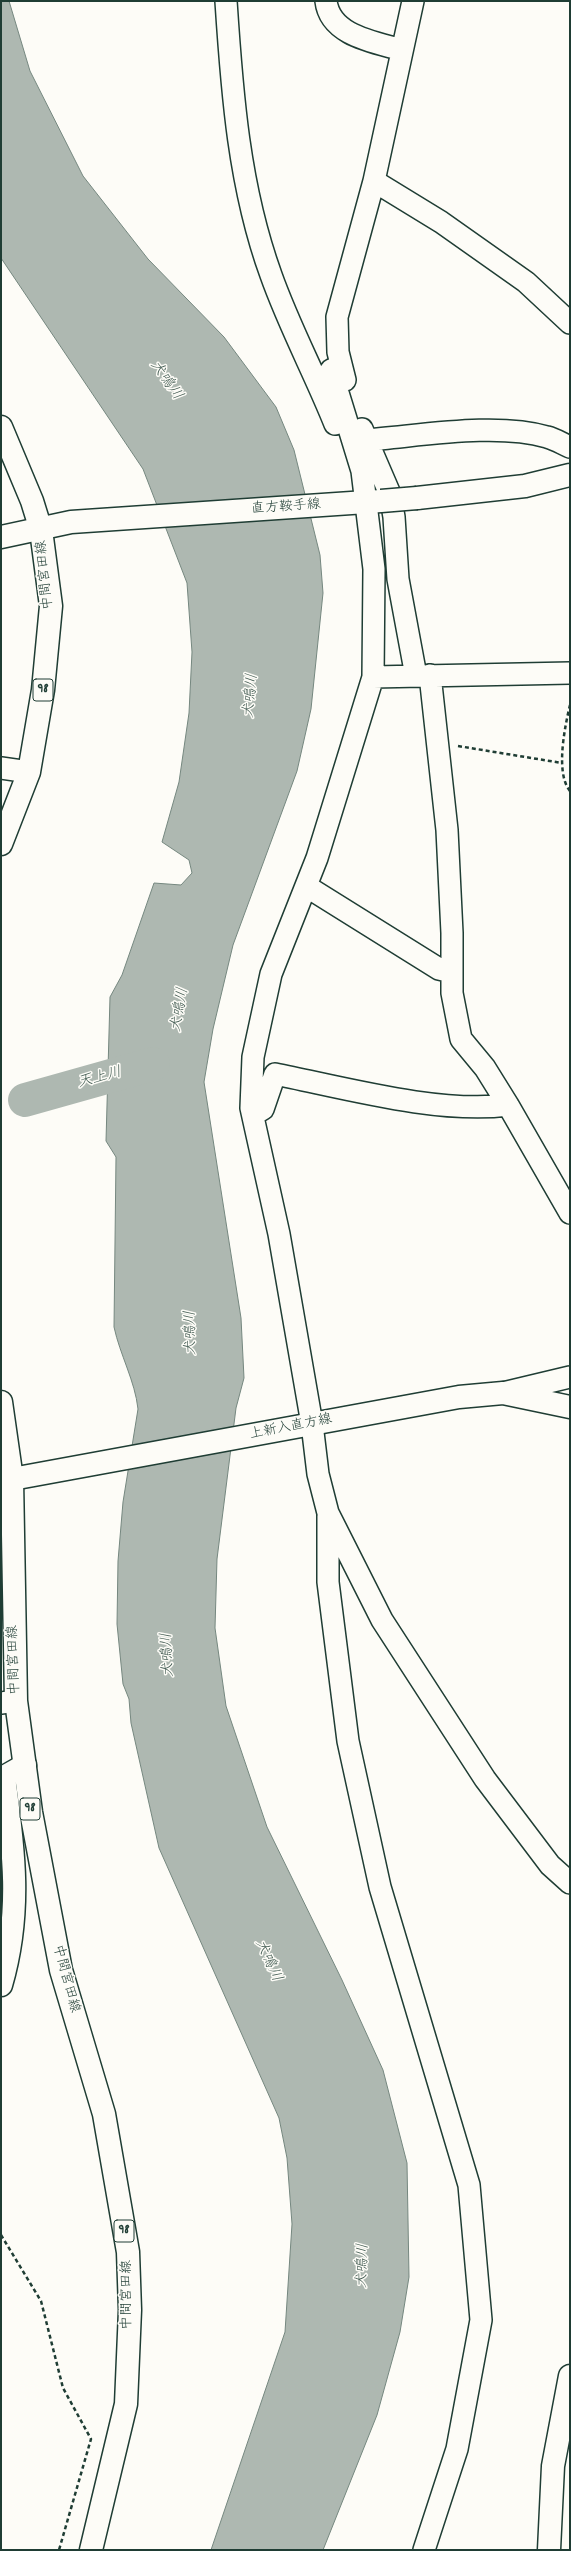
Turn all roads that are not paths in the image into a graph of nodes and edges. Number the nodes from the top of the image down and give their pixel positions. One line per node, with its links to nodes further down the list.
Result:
1 (226, 1): 12 (street)
2 (326, 1): 4 (street)
3 (413, 1): 4 (street)
4 (402, 50): 5 (street)
5 (374, 181): 6 (street); 7 (street)
6 (570, 323)
7 (341, 366): 9 (street); 12 (street)
8 (1, 427): 13 (main road, 中間宮田線 / 98)
9 (366, 440): 10 (street); 16 (street)
10 (570, 447)
11 (570, 475): 12 (main road, 直方鞍手線, bridge)
12 (366, 503): 13 (main road, 直方鞍手線); 17 (street)
13 (41, 530): 14 (main road, 直方鞍手線); 19 (main road, 中間宮田線 / 98)
14 (1, 537)
15 (570, 673): 16 (street)
16 (423, 676): 17 (street); 22 (street)
17 (373, 677): 21 (street)
18 (1, 768): 19 (street)
19 (29, 772): 20 (main road, 中間宮田線 / 98)
20 (1, 844)
21 (306, 886): 22 (street); 24 (street)
22 (452, 972): 23 (street)
23 (508, 1104): 24 (street); 25 (street)
24 (253, 1115): 30 (street)
25 (570, 1213)
26 (570, 1377): 27 (street)
27 (503, 1393): 29 (main road, 上新入直方線); 30 (main road, 上新入直方線)
28 (1, 1402): 31 (main road, 中間宮田線 / 98)
29 (570, 1407)
30 (306, 1425): 31 (main road, 上新入直方線); 32 (street)
31 (6, 1480): 33 (main road, 中間宮田線 / 98)
32 (328, 1513): 35 (street); 39 (street)
33 (9, 1702): 34 (main road, 中間宮田線 / 98)
34 (25, 1765): 36 (main road); 38 (main road, 中間宮田線 / 98)
35 (570, 1883)
36 (1, 1985)
37 (570, 2376): 40 (main road)
38 (91, 2550)
39 (424, 2550)
40 (549, 2550)

